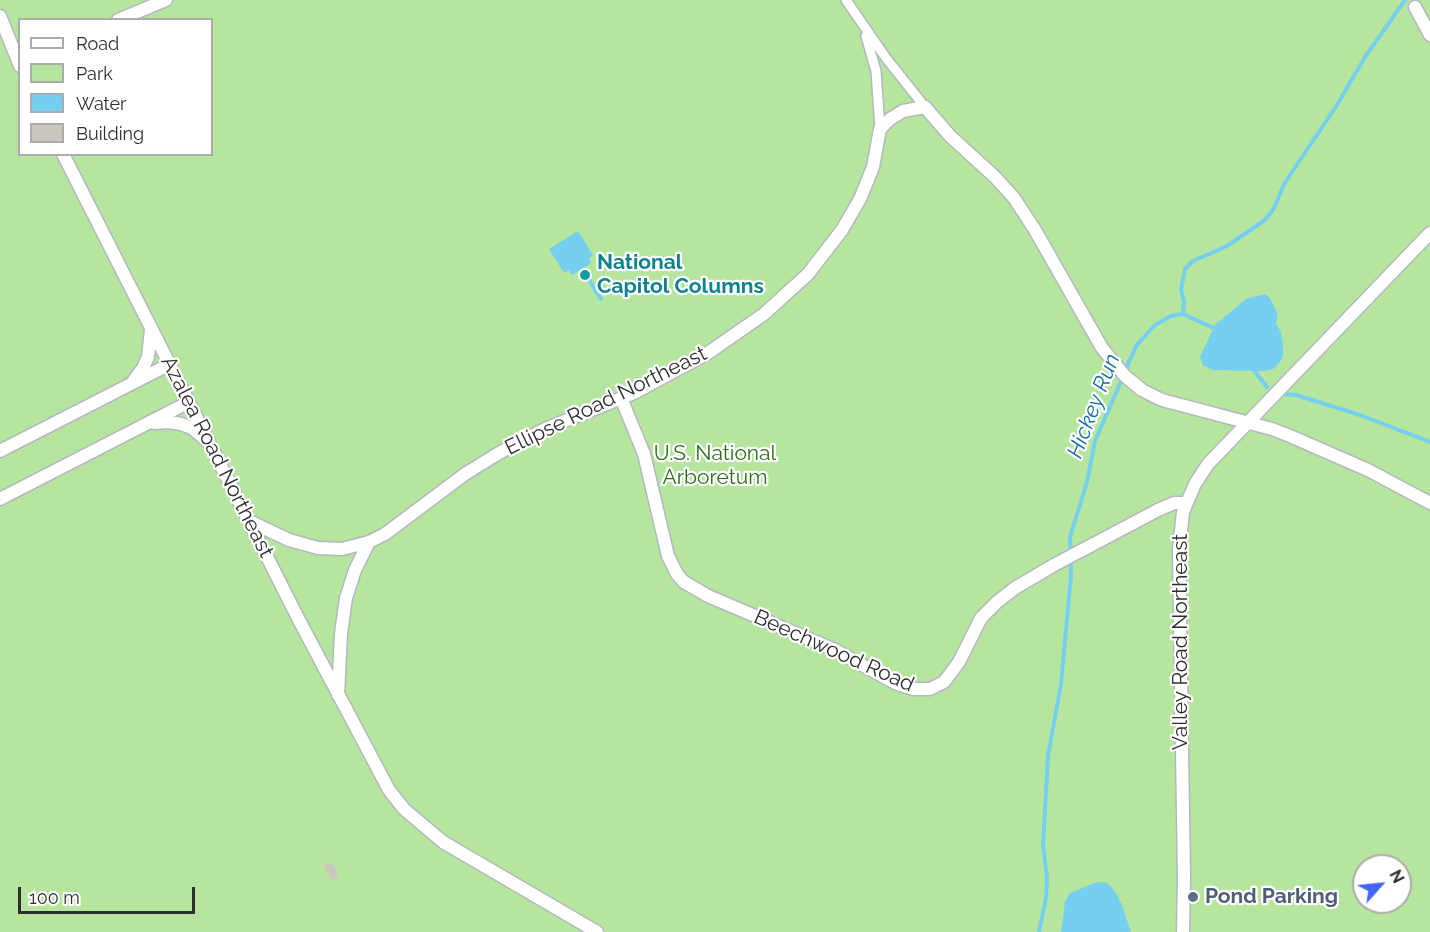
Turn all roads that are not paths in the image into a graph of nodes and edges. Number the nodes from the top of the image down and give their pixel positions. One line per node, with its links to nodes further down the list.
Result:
1 (166, 0): 5 (street)
2 (846, 0): 6 (street)
3 (1415, 7): 7 (street)
4 (0, 16): 8 (street)
5 (126, 18)
6 (862, 25): 9 (street); 10 (street, Ellipse Road Northeast)
7 (1430, 34)
8 (15, 45)
9 (925, 107): 10 (street); 18 (street)
10 (880, 129): 16 (street, Ellipse Road Northeast)
11 (66, 156): 13 (street, Azalea Road Northeast)
12 (1430, 233): 18 (street, Valley Road Northeast)
13 (150, 326): 14 (street, Azalea Road Northeast); 15 (street)
14 (170, 364): 15 (street); 17 (street, Azalea Road Northeast)
15 (126, 387): 21 (street)
16 (621, 398): 23 (street, Beechwood Road); 26 (street, Ellipse Road Northeast)
17 (189, 402): 19 (street); 20 (street, Azalea Road Northeast)
18 (1246, 423): 23 (street, Valley Road Northeast); 24 (street)
19 (144, 425): 20 (street); 22 (street)
20 (210, 442): 25 (street, Azalea Road Northeast)
21 (0, 451)
22 (0, 499)
23 (1186, 502): 29 (street, Valley Road Northeast)
24 (1430, 503)
25 (249, 521): 26 (street, Ellipse Road Northeast); 27 (street, Azalea Road Northeast)
26 (369, 542): 27 (street)
27 (338, 696): 28 (street, Azalea Road Northeast)
28 (597, 932)
29 (1184, 932)

